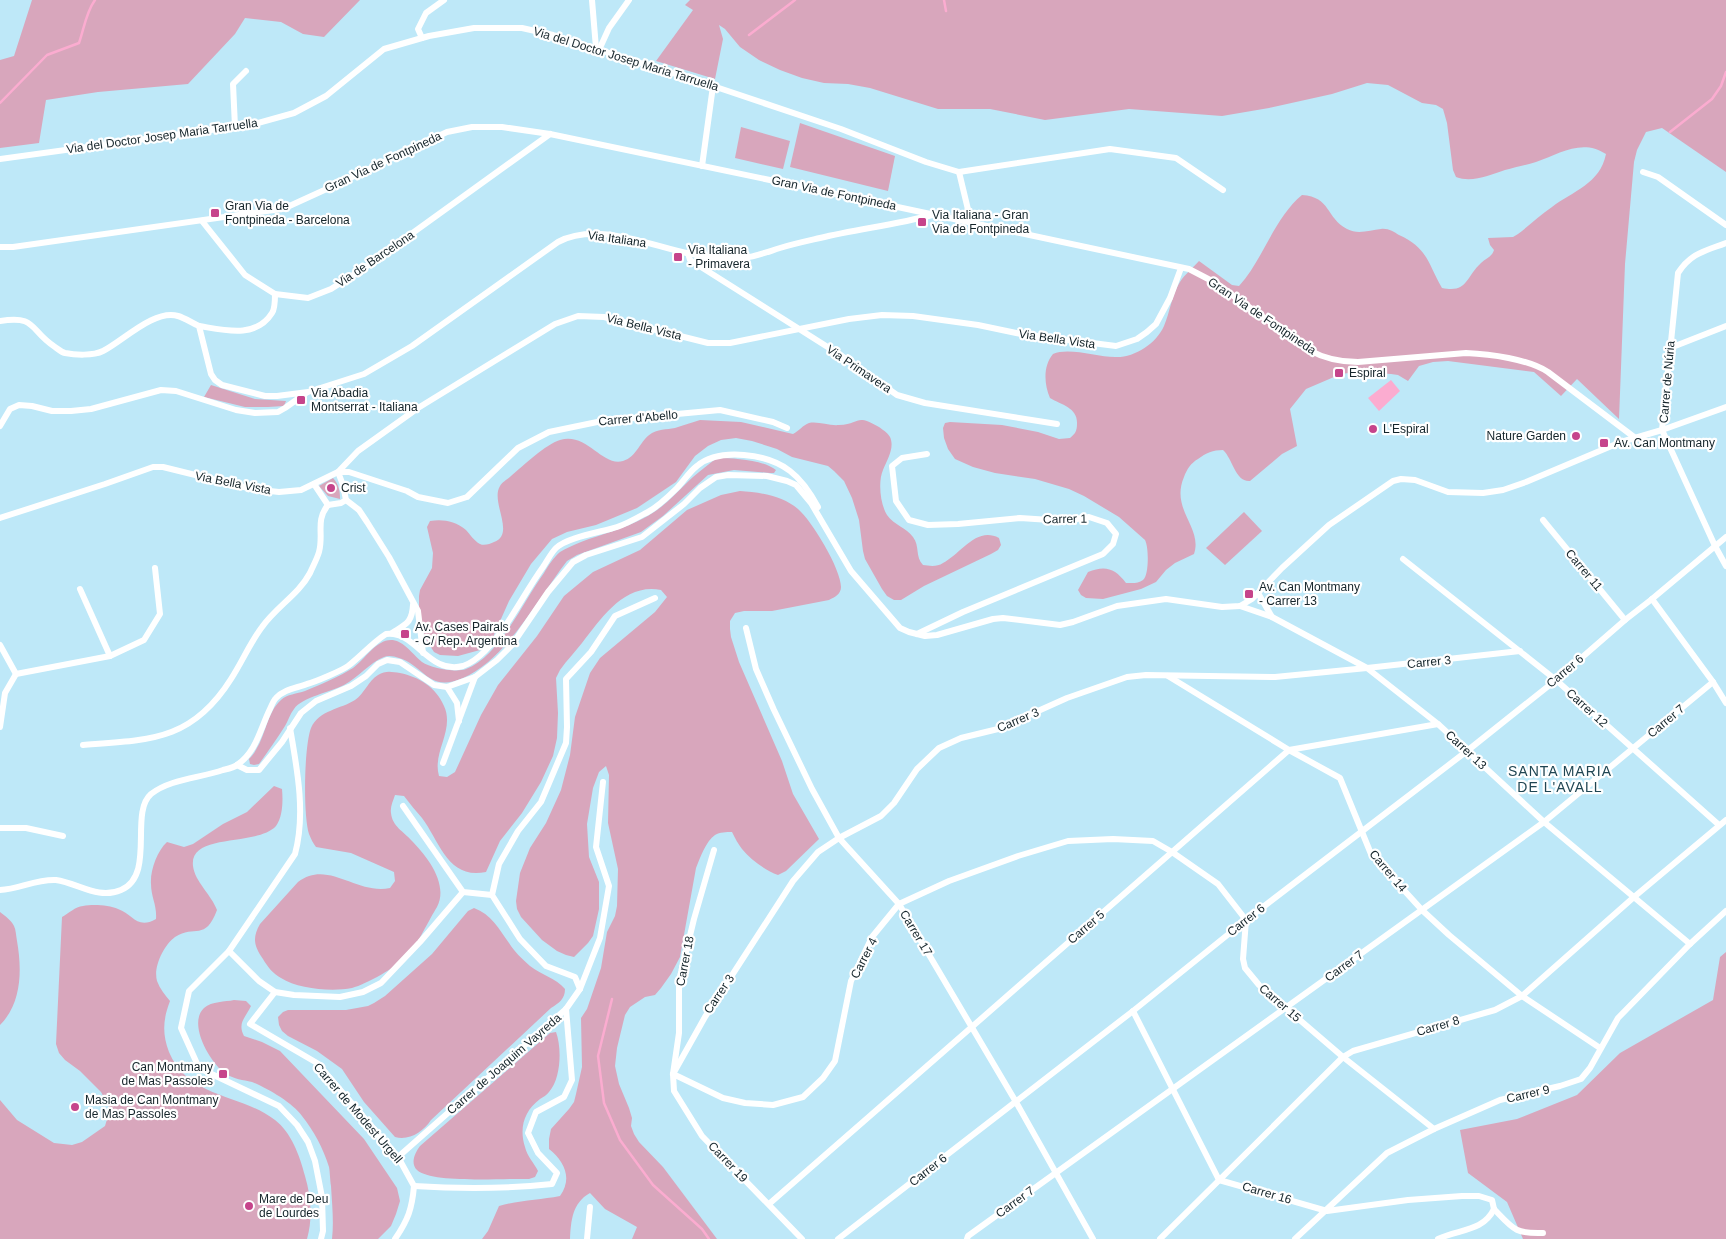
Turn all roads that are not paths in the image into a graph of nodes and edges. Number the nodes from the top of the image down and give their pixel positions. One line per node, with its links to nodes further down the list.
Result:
1 (444, 0): 4 (street)
2 (592, 0): 5 (street)
3 (629, 0): 5 (street)
4 (422, 38): 5 (street, Via del Doctor Josep Maria Tarruella); 8 (street, Via del Doctor Josep Maria Tarruella)
5 (597, 49): 7 (street, Via del Doctor Josep Maria Tarruella)
6 (246, 71): 8 (street)
7 (713, 86): 11 (street); 12 (street, Via del Doctor Josep Maria Tarruella)
8 (236, 127): 10 (street, Via del Doctor Josep Maria Tarruella)
9 (550, 134): 11 (street, Gran Via de Fontpineda); 16 (street, Gran Via de Fontpineda); 23 (street, Via de Barcelona)
10 (0, 159)
11 (702, 166): 15 (street, Gran Via de Fontpineda)
12 (959, 172): 14 (street, Via del Doctor Josep Maria Tarruella); 17 (street)
13 (1643, 172): 18 (street)
14 (1223, 190)
15 (933, 214): 17 (street, Gran Via de Fontpineda); 21 (street, Via Italiana)
16 (202, 221): 20 (street, Gran Via de Fontpineda); 23 (street, Via de Barcelona)
17 (971, 222): 22 (street, Gran Via de Fontpineda)
18 (1726, 225)
19 (1726, 243): 28 (street, Carrer de Núria)
20 (0, 247)
21 (688, 253): 27 (street, Via Primavera); 29 (street, Via Italiana)
22 (1181, 268): 27 (street, Via Bella Vista); 35 (street, Gran Via de Fontpineda)
23 (275, 294): 25 (street)
24 (0, 321): 25 (street)
25 (199, 326): 29 (street)
26 (1726, 326): 28 (street)
27 (798, 329): 31 (street, Via Primavera); 37 (street, Via Bella Vista)
28 (1670, 348): 34 (street, Carrer de Núria)
29 (308, 392): 32 (street)
30 (1726, 407): 34 (street)
31 (1057, 424)
32 (0, 426)
33 (787, 428): 37 (street, Carrer d'Abello)
34 (1662, 430): 35 (street); 45 (street, Carrer de Núria)
35 (1634, 437): 50 (street)
36 (928, 454): 59 (street, Carrer 1)
37 (338, 472): 38 (street, Via Bella Vista); 39 (street)
38 (314, 484): 40 (street); 41 (street, Via Bella Vista)
39 (346, 500): 40 (street); 53 (street)
40 (328, 505): 76 (street)
41 (0, 518)
42 (1543, 520): 56 (street, Carrer 11)
43 (823, 522): 59 (street); 62 (street); 67 (street)
44 (1726, 537): 45 (street, Carrer 6)
45 (1715, 546): 47 (street, Carrer de Núria); 52 (street, Carrer 6)
46 (1403, 559): 61 (street, Carrer 12)
47 (1726, 566)
48 (156, 568): 63 (street)
49 (80, 589): 63 (street)
50 (1258, 593): 54 (street); 55 (street)
51 (655, 598): 95 (street)
52 (1652, 600): 56 (street, Carrer 6); 69 (street)
53 (413, 605): 58 (street); 62 (street)
54 (1240, 606): 55 (street, Carrer 13); 59 (street, Carrer 13)
55 (1272, 617): 64 (street, Carrer 13)
56 (1625, 620): 68 (street, Carrer 6)
57 (746, 628): 90 (street, Carrer 17)
58 (392, 634): 62 (street); 81 (street)
59 (916, 634)
60 (0, 644): 65 (street)
61 (1520, 652): 64 (street, Carrer 3); 68 (street, Carrer 12)
62 (423, 653)
63 (110, 656): 65 (street)
64 (1367, 668): 66 (street, Carrer 3); 73 (street, Carrer 13)
65 (16, 674): 74 (street)
66 (1166, 675): 77 (street, Carrer 14); 90 (street, Carrer 3)
67 (475, 677): 70 (street); 72 (street)
68 (1556, 680): 78 (street, Carrer 12); 79 (street, Carrer 6)
69 (1713, 682): 71 (street); 78 (street, Carrer 7)
70 (447, 687): 72 (street); 75 (street)
71 (1726, 703)
72 (459, 722): 80 (street)
73 (1438, 724): 77 (street); 79 (street, Carrer 13)
74 (0, 727)
75 (290, 728): 81 (street); 102 (street)
76 (83, 745)
77 (1289, 750): 88 (street, Carrer 14); 92 (street, Carrer 5)
78 (1632, 750): 85 (street, Carrer 7); 86 (street, Carrer 12)
79 (1467, 751): 85 (street, Carrer 13); 88 (street, Carrer 6)
80 (443, 763)
81 (237, 765): 93 (street)
82 (603, 782): 103 (street, Carrer de Joaquim Vayreda)
83 (403, 806): 94 (street)
84 (1726, 820): 86 (street, Carrer 8)
85 (1544, 822): 96 (street, Carrer 13); 98 (street, Carrer 7)
86 (1719, 825): 96 (street, Carrer 8)
87 (0, 828): 89 (street)
88 (1362, 833): 98 (street, Carrer 14); 100 (street, Carrer 6)
89 (63, 836)
90 (839, 838): 97 (street, Carrer 17); 112 (street, Carrer 3)
91 (714, 850): 112 (street, Carrer 18)
92 (1172, 852): 97 (street, Carrer 4); 100 (street); 109 (street, Carrer 5)
93 (0, 890)
94 (463, 892): 95 (street); 104 (street)
95 (492, 895): 103 (street)
96 (1634, 897): 101 (street, Carrer 13); 105 (street, Carrer 8)
97 (899, 904): 109 (street, Carrer 17); 112 (street, Carrer 4)
98 (1422, 910): 105 (street, Carrer 14); 106 (street, Carrer 7)
99 (1726, 911): 101 (street, Carrer 9)
100 (1246, 920): 106 (street, Carrer 15); 108 (street, Carrer 6)
101 (1690, 944): 110 (street, Carrer 9)
102 (229, 950): 104 (street); 126 (street)
103 (580, 989): 107 (street, Carrer de Joaquim Vayreda)
104 (275, 992): 116 (street, Carrer de Modest Urgell)
105 (1522, 996): 110 (street, Carrer 14); 111 (street, Carrer 8)
106 (1285, 1008): 111 (street, Carrer 15); 113 (street, Carrer 7)
107 (566, 1009): 116 (street, Carrer de Joaquim Vayreda); 119 (street)
108 (1134, 1011): 113 (street); 114 (street, Carrer 6)
109 (971, 1027): 114 (street, Carrer 17); 120 (street, Carrer 5)
110 (1600, 1048): 115 (street, Carrer 9)
111 (1343, 1058): 115 (street, Carrer 15); 118 (street, Carrer 8)
112 (673, 1074): 120 (street, Carrer 19)
113 (1174, 1088): 117 (street, Carrer 7); 118 (street)
114 (1016, 1102): 117 (street, Carrer 17); 130 (street, Carrer 6)
115 (1434, 1129): 123 (street, Carrer 9)
116 (398, 1158): 119 (street, Carrer de Modest Urgell)
117 (1055, 1173): 125 (street, Carrer 7); 131 (street, Carrer 17)
118 (1219, 1180): 123 (street, Carrer 16); 132 (street, Carrer 8)
119 (414, 1186): 127 (street)
120 (769, 1204): 129 (street, Carrer 19)
121 (590, 1206): 128 (street)
122 (1494, 1210): 123 (street, Carrer 16); 124 (street); 134 (street)
123 (1326, 1211): 133 (street, Carrer 9)
124 (1543, 1233)
125 (968, 1238)
126 (321, 1239)
127 (395, 1239)
128 (587, 1239)
129 (802, 1239)
130 (838, 1239)
131 (1093, 1239)
132 (1160, 1239)
133 (1295, 1239)
134 (1438, 1239)

